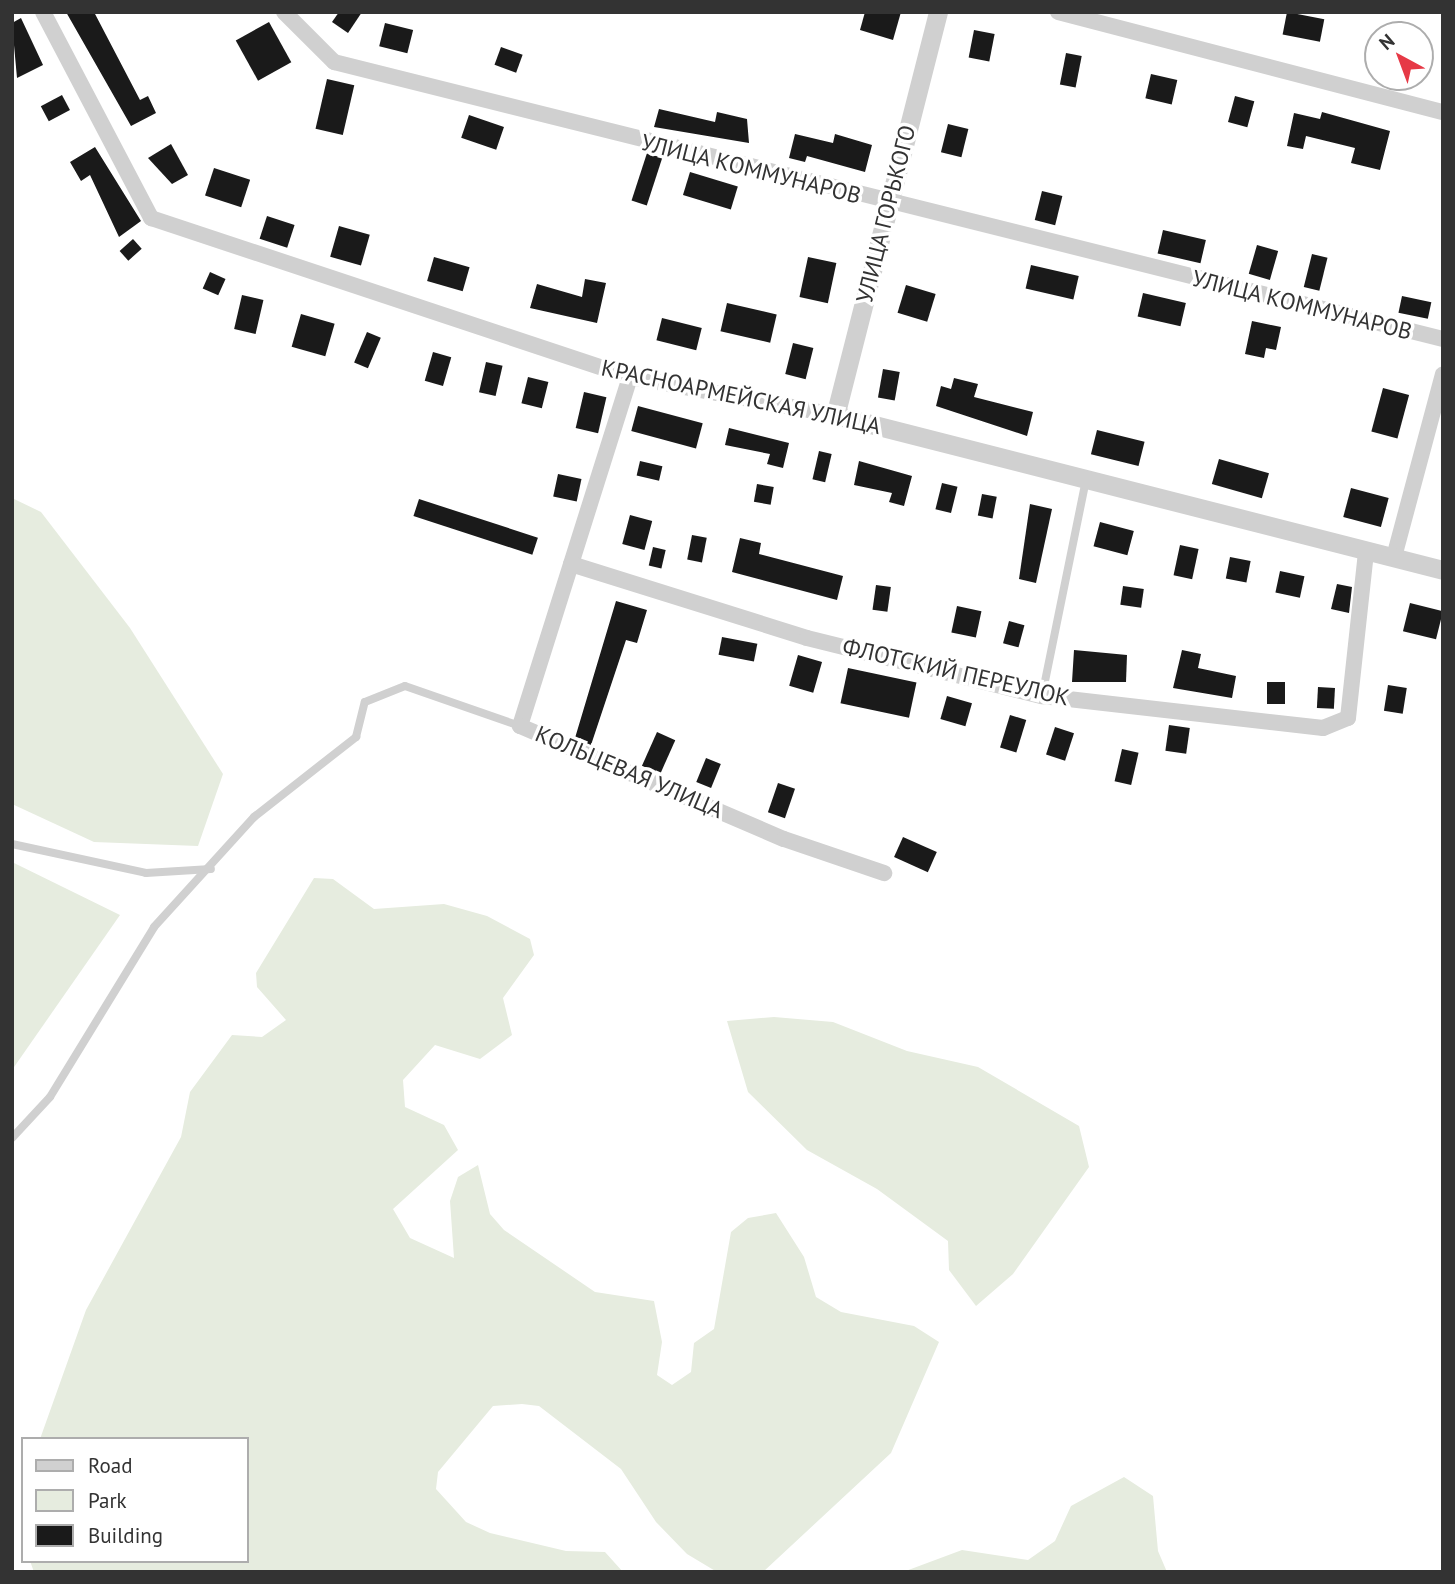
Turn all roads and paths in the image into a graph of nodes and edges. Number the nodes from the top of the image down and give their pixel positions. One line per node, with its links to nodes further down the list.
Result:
1 (43, 12): 9 (street, КРАСНОАРМЕЙСКАЯ УЛИЦА)
2 (284, 12): 6 (street, УЛИЦА КОММУНАРОВ)
3 (938, 12): 6 (street, УЛИЦА ГОРЬКОГО)
4 (1059, 12): 5 (street)
5 (1443, 112)
6 (887, 204): 7 (street, УЛИЦА КОММУНАРОВ); 10 (street, УЛИЦА ГОРЬКОГО)
7 (1443, 339)
8 (1443, 374): 13 (street)
9 (630, 377): 10 (street, КРАСНОАРМЕЙСКАЯ УЛИЦА); 14 (street, КОЛЬЦЕВАЯ УЛИЦА)
10 (835, 415): 11 (street, КРАСНОАРМЕЙСКАЯ УЛИЦА)
11 (1086, 480): 12 (street, КРАСНОАРМЕЙСКАЯ УЛИЦА); 16 (lane)
12 (1366, 551): 13 (street, КРАСНОАРМЕЙСКАЯ УЛИЦА); 16 (street, ФЛОТСКИЙ ПЕРЕУЛОК)
13 (1394, 557): 15 (street, КРАСНОАРМЕЙСКАЯ УЛИЦА)
14 (571, 564): 16 (street, ФЛОТСКИЙ ПЕРЕУЛОК); 17 (street, КОЛЬЦЕВАЯ УЛИЦА)
15 (1443, 570)
16 (1042, 696)
17 (520, 726): 19 (lane); 20 (street, КОЛЬЦЕВАЯ УЛИЦА)
18 (12, 844): 19 (lane)
19 (211, 869): 21 (lane)
20 (884, 873)
21 (12, 1138)

